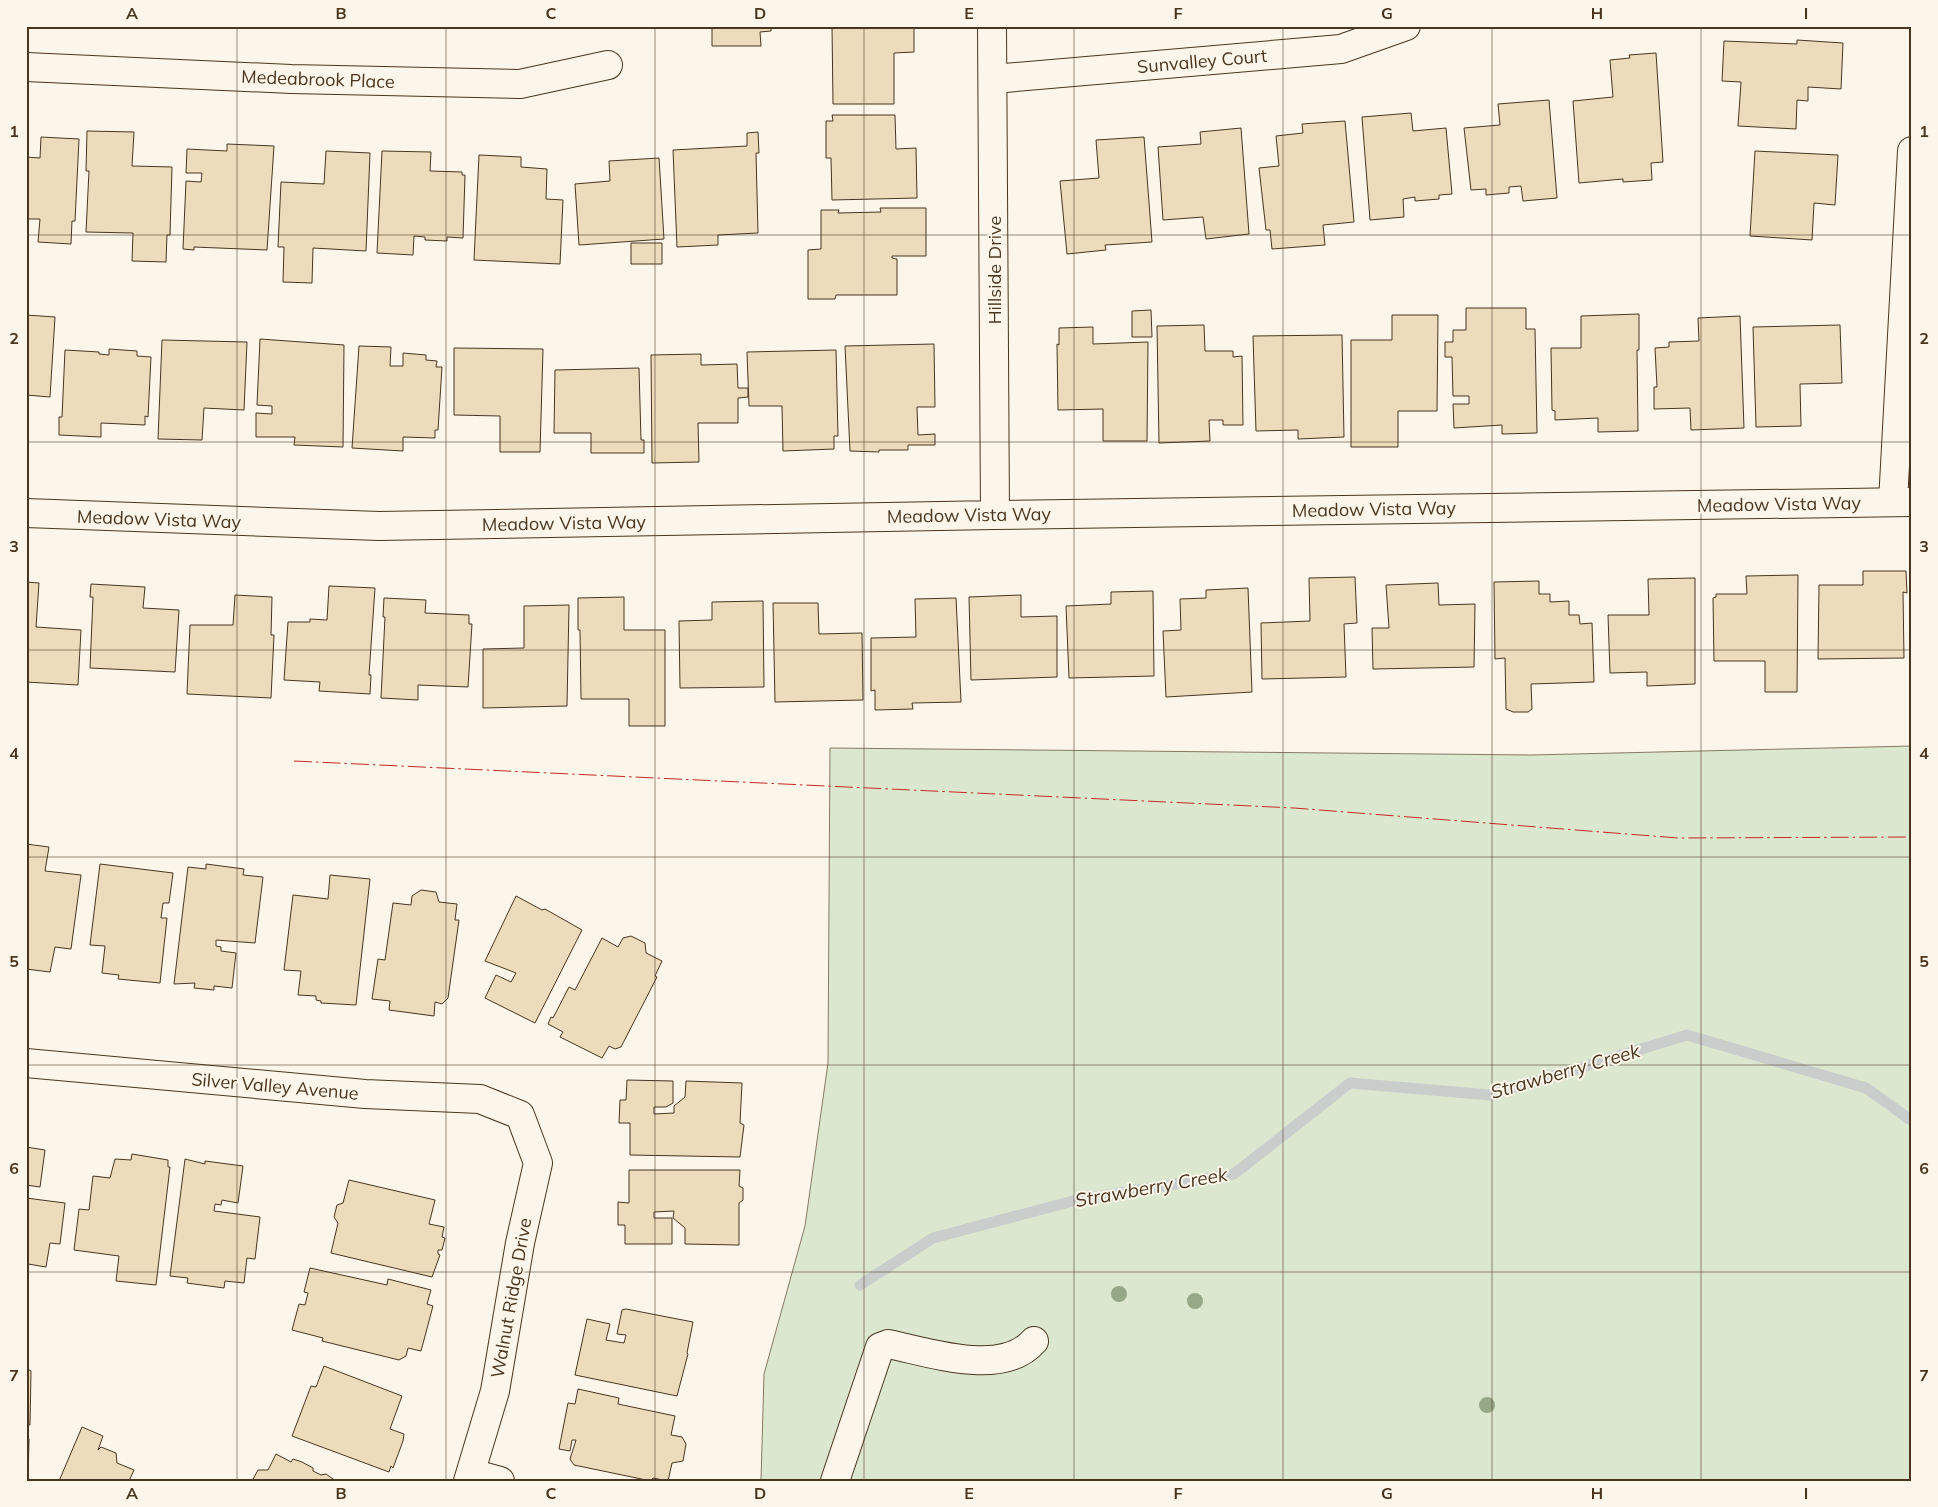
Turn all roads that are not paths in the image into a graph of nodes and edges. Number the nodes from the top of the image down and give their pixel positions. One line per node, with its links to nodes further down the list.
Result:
1 (992, 26): 5 (street, Hillside Drive)
2 (1406, 26): 5 (street, Sunvalley Court)
3 (608, 65): 4 (street, Medeabrook Place)
4 (26, 67)
5 (993, 79): 9 (street, Hillside Drive)
6 (1912, 151): 7 (street)
7 (1902, 502): 9 (street, Meadow Vista Way)
8 (26, 513): 9 (street, Meadow Vista Way)
9 (995, 515)
10 (26, 1063): 11 (street, Silver Valley Avenue)
11 (520, 1115): 13 (street, Walnut Ridge Drive)
12 (1034, 1341): 15 (street)
13 (469, 1477): 14 (street)
14 (500, 1481)
15 (834, 1481)

